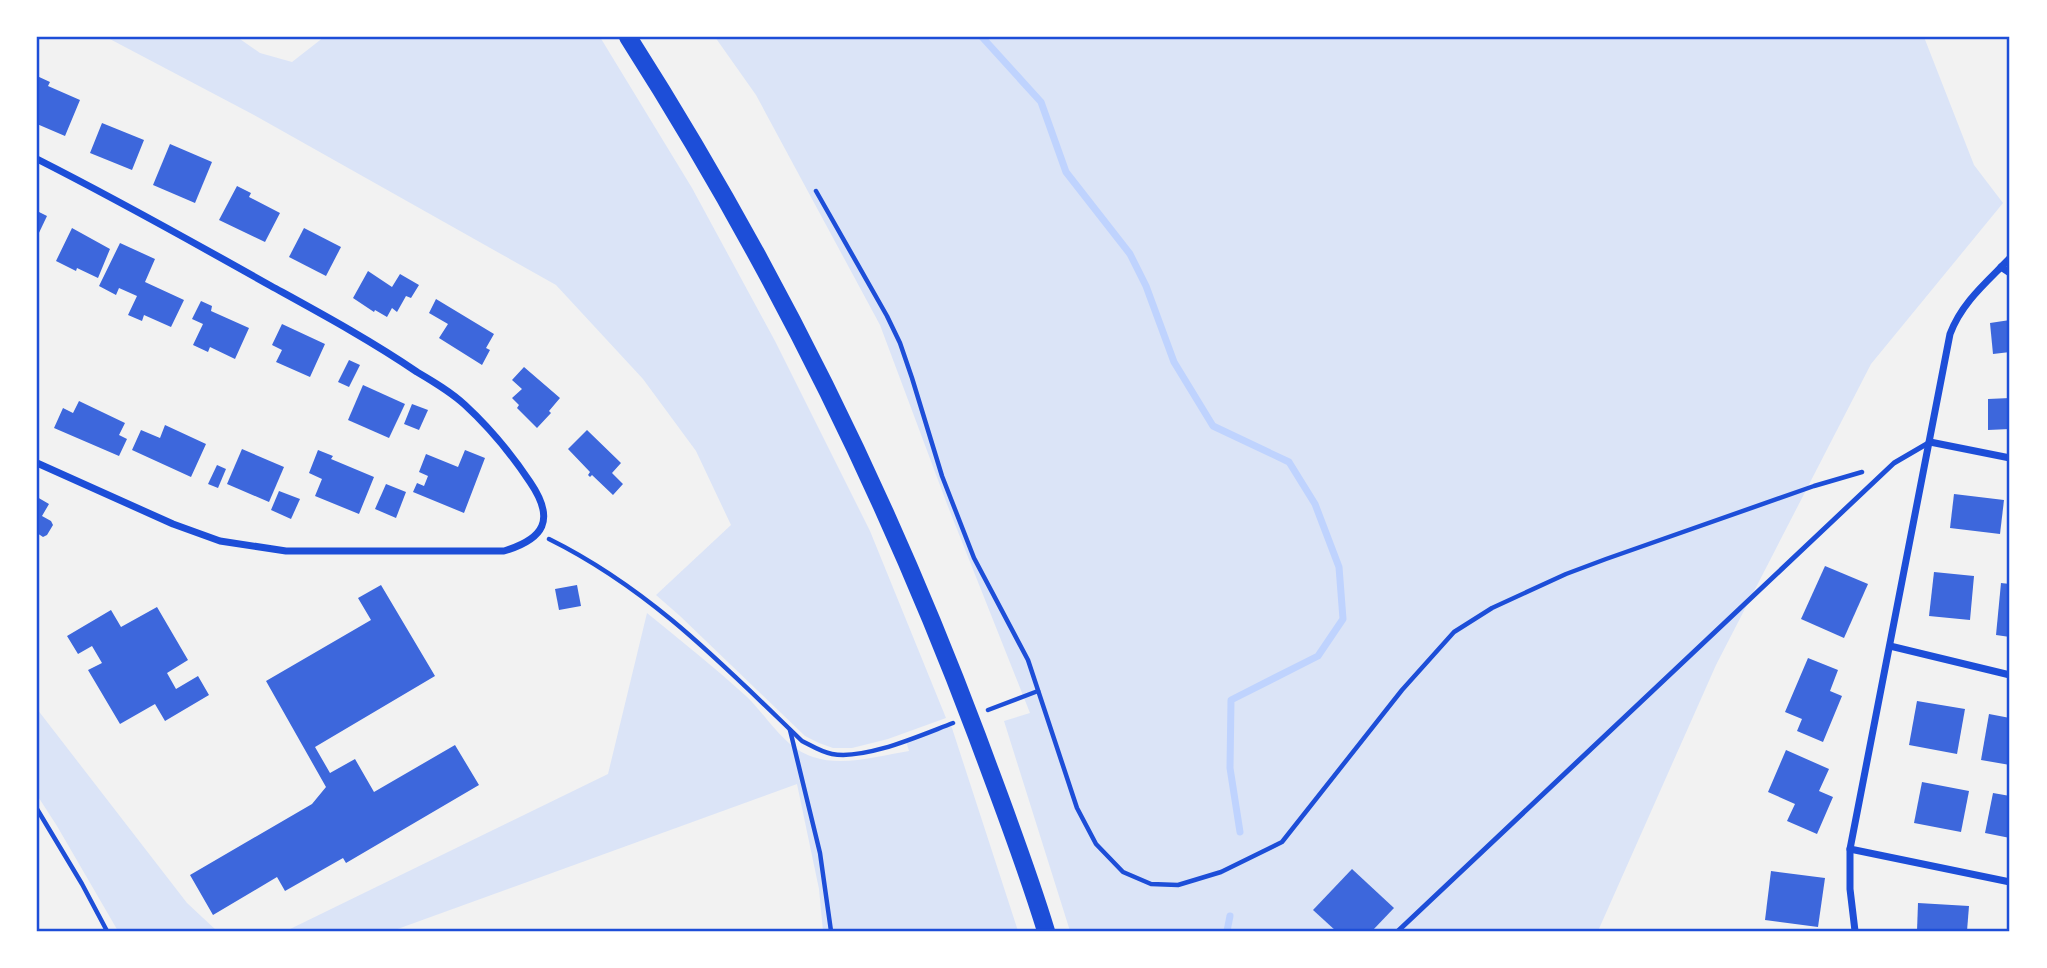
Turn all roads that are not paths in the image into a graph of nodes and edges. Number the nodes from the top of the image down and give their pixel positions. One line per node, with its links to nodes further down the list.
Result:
1 (628, 37): 13 (main road)
2 (37, 159): 8 (street)
3 (2010, 258): 4 (street)
4 (2001, 267): 5 (street); 6 (street)
5 (2010, 273)
6 (1930, 442): 7 (street); 9 (street); 14 (lane)
7 (2010, 458)
8 (37, 463)
9 (1890, 646): 10 (street); 11 (street)
10 (2010, 675)
11 (1850, 849): 12 (street); 15 (street)
12 (2010, 882)
13 (1046, 931)
14 (1398, 931)
15 (1855, 931)

